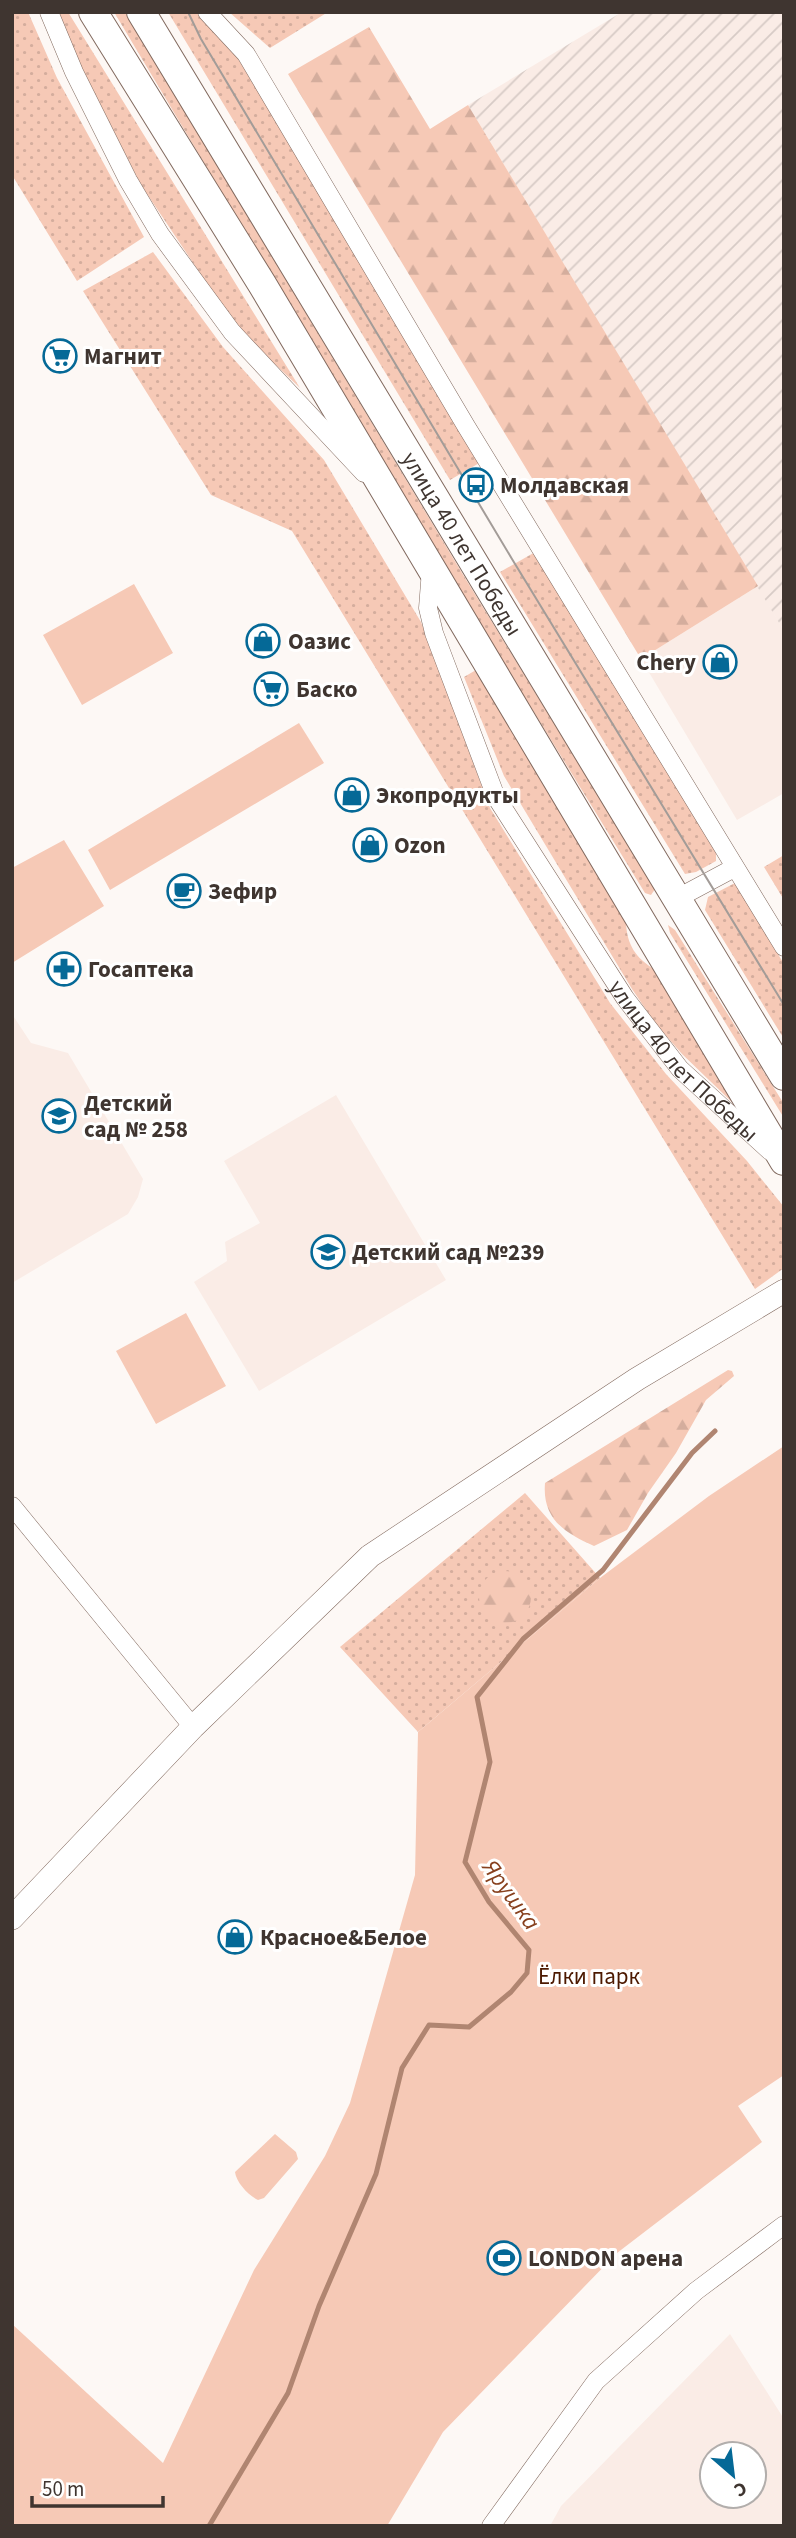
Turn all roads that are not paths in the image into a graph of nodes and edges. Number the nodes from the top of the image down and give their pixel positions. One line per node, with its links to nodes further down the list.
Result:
1 (49, 12): 5 (street, улица 40 лет Победы)
2 (93, 12): 5 (main road, улица 40 лет Победы)
3 (141, 12): 8 (main road, улица 40 лет Победы)
4 (207, 12): 7 (street)
5 (390, 501): 6 (main road, улица 40 лет Победы)
6 (431, 570): 9 (main road, улица 40 лет Победы); 12 (street, улица 40 лет Победы)
7 (734, 868): 8 (street); 10 (street)
8 (676, 899): 9 (main road); 11 (main road, улица 40 лет Победы)
9 (640, 921): 12 (main road, улица 40 лет Победы)
10 (784, 947)
11 (784, 1076)
12 (784, 1162)
13 (784, 1291): 15 (street)
14 (12, 1506): 15 (street)
15 (193, 1727): 16 (street)
16 (12, 1918)
17 (784, 2225): 18 (street)
18 (491, 2526)

